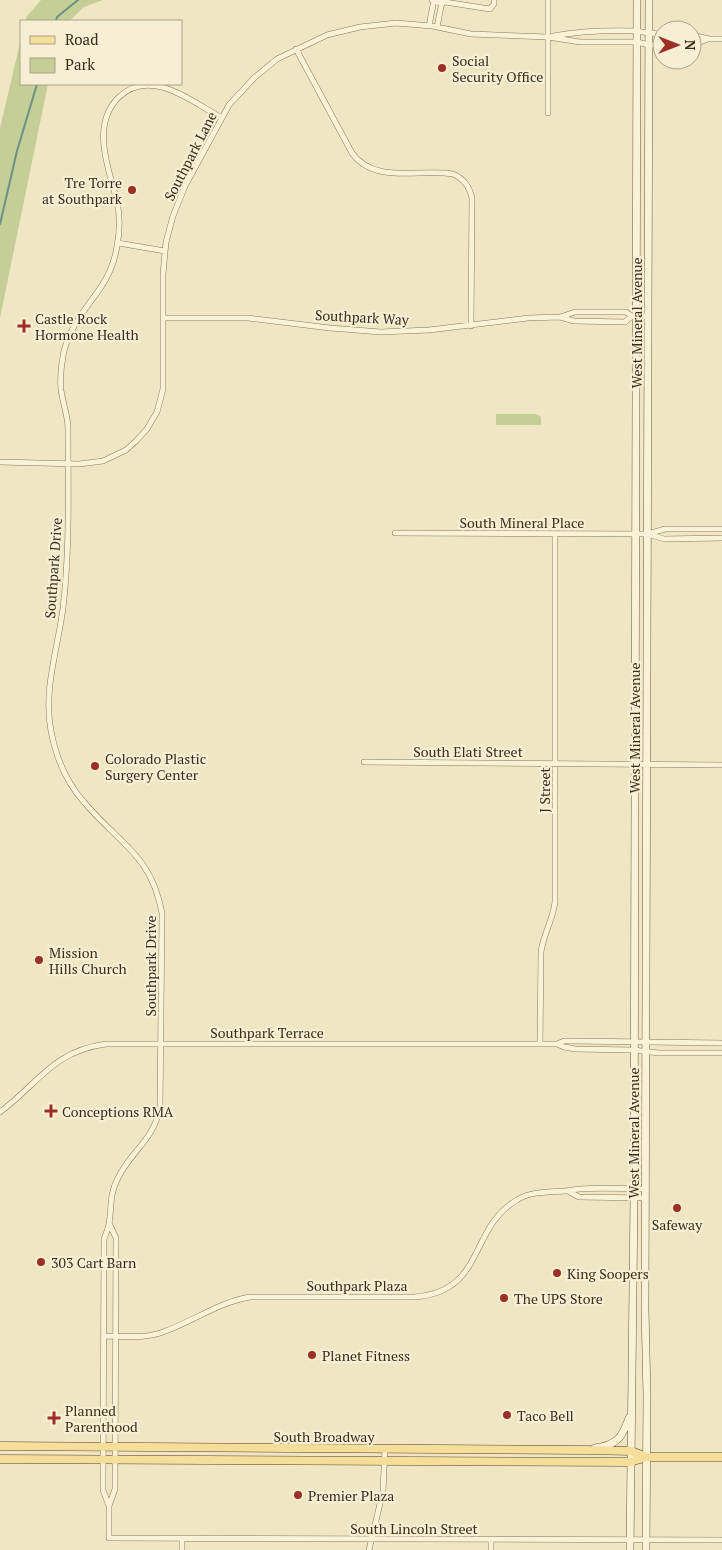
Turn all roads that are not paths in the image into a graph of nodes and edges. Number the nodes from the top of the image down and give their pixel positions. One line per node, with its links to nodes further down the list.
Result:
1 (433, 0): 6 (street); 7 (street)
2 (494, 0): 6 (street)
3 (548, 0): 11 (street)
4 (637, 0): 9 (main road, West Mineral Avenue)
5 (649, 0): 9 (main road, West Mineral Avenue)
6 (442, 2): 8 (street)
7 (429, 26): 8 (street, Southpark Lane); 18 (street, Southpark Lane)
8 (438, 27): 11 (street, Southpark Lane)
9 (643, 33): 10 (street, Southpark Lane); 11 (street, Southpark Lane); 16 (main road, West Mineral Avenue); 16 (main road, West Mineral Avenue)
10 (652, 33)
11 (548, 37): 16 (street, Southpark Lane); 19 (street)
12 (702, 37): 13 (street)
13 (709, 39): 14 (street); 15 (street)
14 (722, 39)
15 (702, 41)
16 (643, 44): 17 (street, Southpark Lane); 23 (main road, West Mineral Avenue); 24 (main road, West Mineral Avenue)
17 (652, 44)
18 (296, 49): 20 (street, Southpark Lane); 27 (street)
19 (548, 113)
20 (222, 118): 21 (street, Southpark Drive); 22 (street, Southpark Lane)
21 (118, 243): 22 (street); 29 (street, Southpark Drive)
22 (165, 251): 26 (street, Southpark Lane)
23 (634, 316): 24 (street, Southpark Way); 25 (street, Southpark Way); 25 (street, Southpark Way); 33 (main road, West Mineral Avenue)
24 (648, 316): 34 (main road, West Mineral Avenue)
25 (560, 317): 27 (street, Southpark Way)
26 (163, 318): 27 (street, Southpark Way); 29 (street, Southpark Lane)
27 (472, 326)
28 (0, 462): 29 (street, Southpark Lane)
29 (68, 463): 43 (street, Southpark Drive)
30 (722, 529): 34 (street, South Mineral Place)
31 (395, 533): 32 (street, South Mineral Place)
32 (555, 534): 33 (street, South Mineral Place); 37 (street, J Street)
33 (636, 534): 34 (street, South Mineral Place); 38 (main road, West Mineral Avenue)
34 (648, 534): 35 (street, South Mineral Place); 39 (main road, West Mineral Avenue)
35 (722, 538)
36 (364, 762): 37 (street, South Elati Street)
37 (555, 763): 38 (street, South Elati Street); 45 (street, J Street)
38 (634, 764): 39 (street, South Elati Street); 41 (main road, West Mineral Avenue)
39 (646, 764): 40 (street, South Elati Street); 42 (main road, West Mineral Avenue)
40 (722, 766)
41 (634, 1041): 42 (street, Southpark Terrace); 46 (street, Southpark Terrace); 47 (main road, West Mineral Avenue)
42 (646, 1042): 44 (street, Southpark Terrace); 48 (main road, West Mineral Avenue)
43 (162, 1043): 45 (street, Southpark Terrace); 50 (street, Southpark Terrace); 56 (street, Southpark Drive)
44 (722, 1043)
45 (540, 1044): 46 (street, Southpark Terrace)
46 (557, 1044): 47 (street, Southpark Terrace)
47 (634, 1050): 48 (street, Southpark Terrace); 51 (main road, West Mineral Avenue)
48 (646, 1052): 49 (street, Southpark Terrace); 52 (main road, West Mineral Avenue)
49 (722, 1053)
50 (0, 1112)
51 (634, 1189): 52 (street, Southpark Plaza); 53 (street, Southpark Plaza); 54 (main road, West Mineral Avenue)
52 (646, 1189): 55 (main road, West Mineral Avenue)
53 (568, 1191): 54 (street, Southpark Plaza); 58 (street, Southpark Plaza)
54 (634, 1198): 55 (street, Southpark Plaza); 59 (main road, West Mineral Avenue)
55 (646, 1198): 66 (main road, West Mineral Avenue)
56 (109, 1222): 57 (street, Southpark Drive); 58 (street, Southpark Drive)
57 (105, 1336): 58 (street, Southpark Plaza); 61 (street, Southpark Drive)
58 (116, 1336): 62 (street, Southpark Drive)
59 (631, 1411): 64 (main road); 65 (main road, West Mineral Avenue)
60 (0, 1446): 61 (main road, South Broadway)
61 (104, 1447): 62 (main road, South Broadway); 69 (street, Southpark Drive)
62 (115, 1447): 63 (main road, South Broadway); 70 (street, Southpark Drive)
63 (385, 1448): 64 (main road, South Broadway); 71 (street)
64 (585, 1450): 65 (main road, South Broadway)
65 (631, 1451): 66 (main road, South Broadway); 72 (main road, West Mineral Avenue)
66 (647, 1457): 67 (main road, South Broadway); 72 (main road, South Broadway); 78 (main road, West Mineral Avenue)
67 (722, 1457)
68 (0, 1458): 69 (main road, South Broadway)
69 (104, 1458): 70 (main road, South Broadway); 73 (street, Southpark Drive)
70 (115, 1458): 71 (main road, South Broadway); 73 (street, Southpark Drive)
71 (385, 1461): 72 (main road, South Broadway); 75 (street)
72 (630, 1462): 77 (main road, West Mineral Avenue)
73 (108, 1506): 74 (street, South Lincoln Street)
74 (182, 1539): 75 (street, South Lincoln Street); 80 (street)
75 (372, 1539): 76 (street, South Lincoln Street); 81 (street)
76 (491, 1539): 77 (street, South Lincoln Street); 82 (street)
77 (630, 1540): 78 (street, South Lincoln Street); 83 (main road, West Mineral Avenue)
78 (646, 1540): 79 (street, South Lincoln Street); 84 (main road, West Mineral Avenue)
79 (722, 1540)
80 (182, 1550)
81 (369, 1550)
82 (491, 1550)
83 (630, 1550)
84 (646, 1550)

